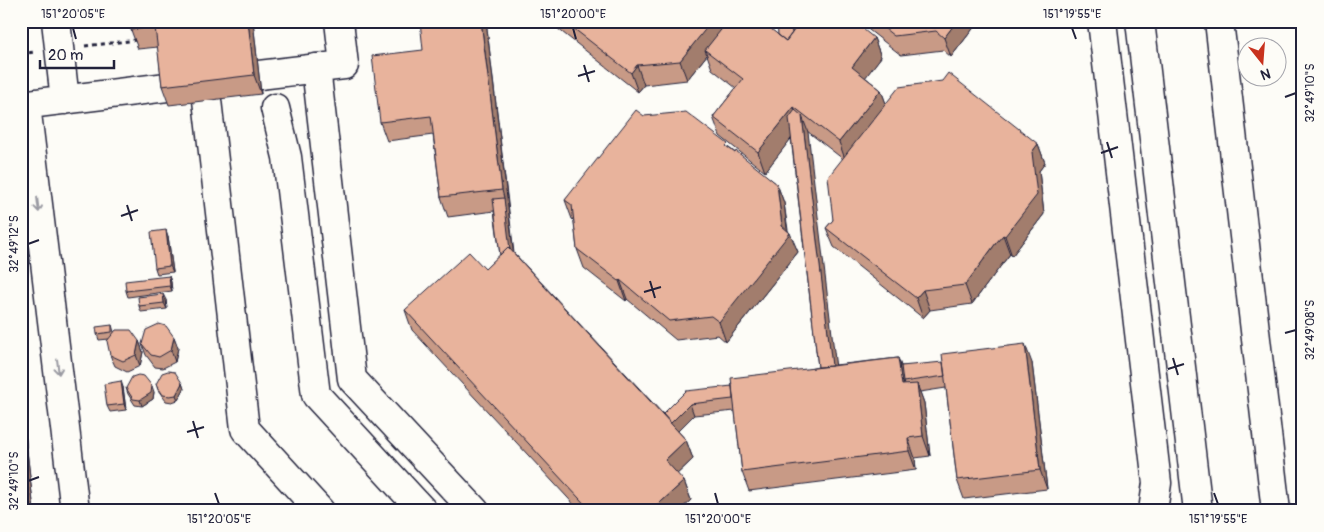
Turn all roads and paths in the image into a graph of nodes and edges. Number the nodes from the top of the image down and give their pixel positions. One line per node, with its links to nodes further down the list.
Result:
1 (56, 21): 9 (lane)
2 (339, 21): 6 (lane)
3 (1102, 21): 17 (lane)
4 (1140, 21): 18 (lane)
5 (1219, 21): 19 (lane)
6 (316, 68): 7 (lane); 16 (lane)
7 (259, 75)
8 (167, 87): 9 (lane)
9 (65, 100): 11 (lane)
10 (208, 100): 14 (lane)
11 (24, 105): 13 (lane, one-way to 13)
12 (275, 108): 15 (lane)
13 (75, 511)
14 (320, 511)
15 (423, 511)
16 (475, 511)
17 (1153, 511)
18 (1198, 511)
19 (1276, 511)

